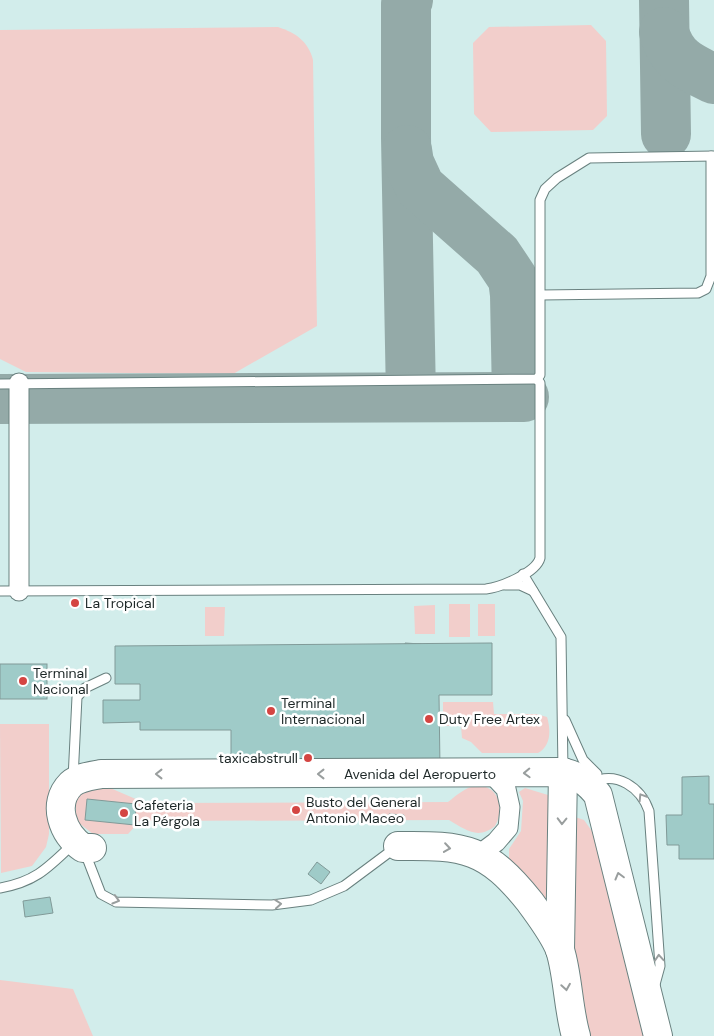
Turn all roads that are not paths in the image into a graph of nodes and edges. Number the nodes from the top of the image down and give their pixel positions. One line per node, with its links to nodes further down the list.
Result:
1 (712, 156): 2 (lane); 2 (lane)
2 (541, 295): 3 (lane)
3 (537, 379): 4 (lane); 5 (lane)
4 (9, 384): 9 (street)
5 (539, 563): 6 (lane); 10 (lane)
6 (523, 574): 7 (lane); 10 (lane)
7 (500, 587): 9 (lane); 10 (lane)
8 (0, 591): 9 (lane)
9 (19, 591)
10 (535, 593): 12 (lane)
11 (106, 678): 16 (lane)
12 (561, 708): 13 (lane); 15 (lane)
13 (563, 772): 14 (main road, Avenida del Aeropuerto, one-way to 14); 15 (main road, Avenida del Aeropuerto); 21 (main road, one-way to 21)
14 (492, 774): 16 (main road, Avenida del Aeropuerto, one-way to 16); 19 (street)
15 (601, 782): 22 (main road, one-way to 15); 22 (lane, one-way to 15)
16 (72, 783): 17 (main road)
17 (83, 846): 18 (lane, one-way to 18); 20 (lane)
18 (398, 846): 19 (main road, one-way to 19)
19 (480, 854): 21 (main road)
20 (0, 888)
21 (560, 950): 23 (main road, one-way to 23)
22 (650, 1005): 24 (main road)
23 (576, 1036)
24 (658, 1036)

